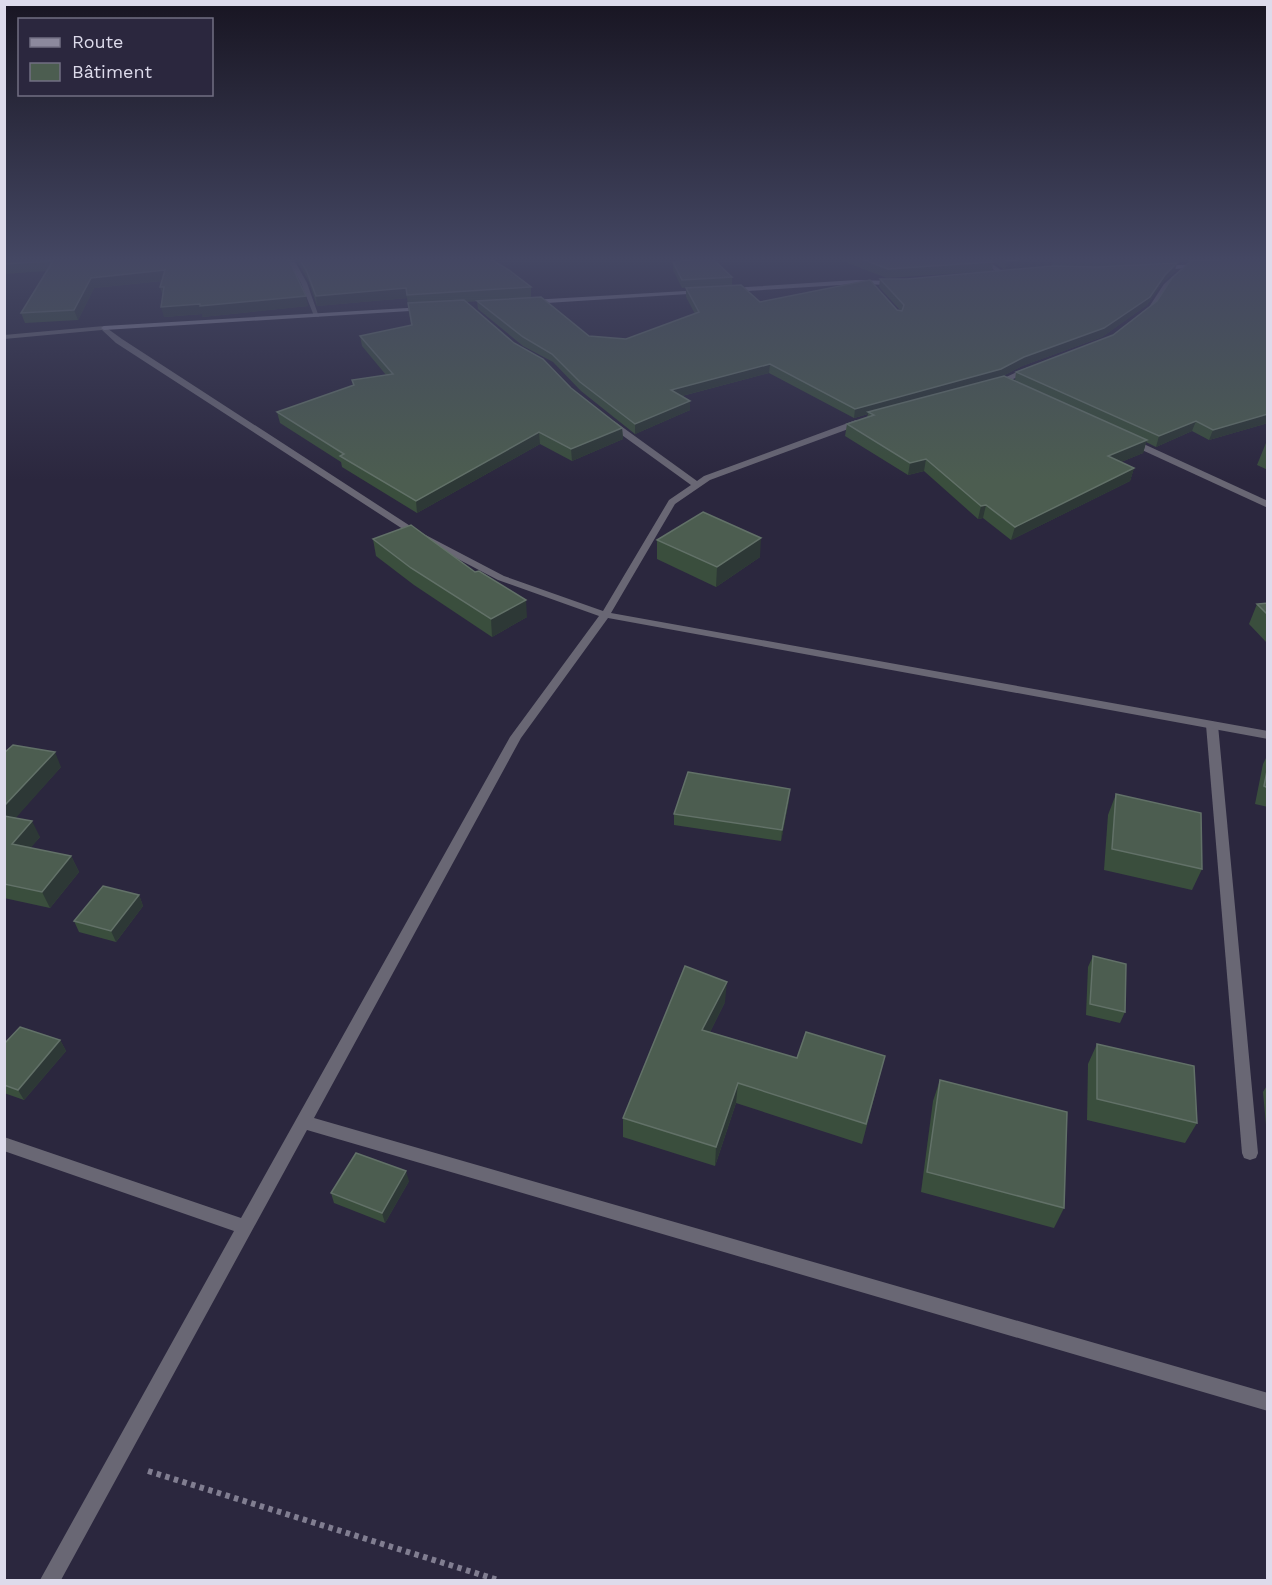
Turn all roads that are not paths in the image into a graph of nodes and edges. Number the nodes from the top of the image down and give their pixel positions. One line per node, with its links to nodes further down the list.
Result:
1 (60, 332): 3 (street)
2 (109, 332): 13 (street)
3 (4, 337)
4 (1036, 367): 5 (street)
5 (1003, 382): 6 (street); 7 (street)
6 (984, 387)
7 (1013, 387)
8 (604, 417): 11 (street)
9 (871, 417): 11 (street)
10 (1127, 439): 12 (street)
11 (695, 484): 13 (street)
12 (1268, 504)
13 (605, 615): 14 (street); 16 (street)
14 (1212, 725): 15 (street); 18 (street)
15 (1268, 735)
16 (304, 1122): 19 (street); 20 (street)
17 (4, 1144): 19 (street)
18 (1251, 1153)
19 (245, 1227): 21 (street)
20 (1268, 1402)
21 (50, 1581)

